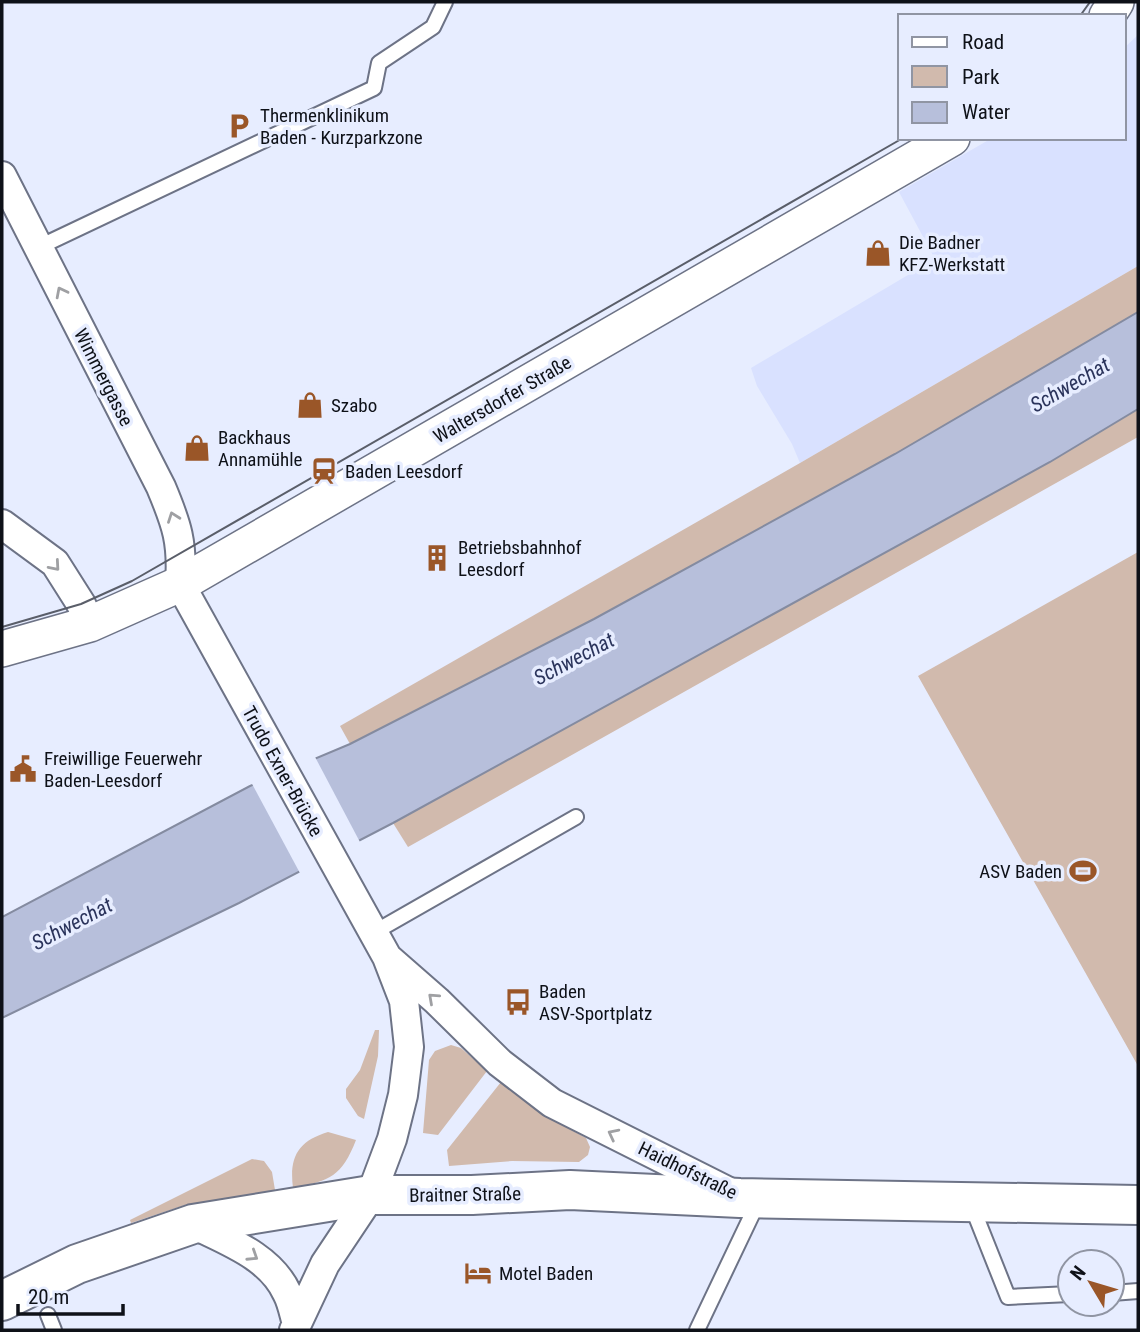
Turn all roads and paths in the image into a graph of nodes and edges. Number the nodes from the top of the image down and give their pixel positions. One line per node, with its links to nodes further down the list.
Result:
1 (445, 2): 4 (lane)
2 (949, 140): 6 (street, Waltersdorfer Straße)
3 (2, 176): 4 (street, Wimmergasse)
4 (37, 248): 6 (street, Wimmergasse, one-way to 4)
5 (2, 523): 7 (street, one-way to 7)
6 (180, 584): 7 (street, Waltersdorfer Straße); 10 (street, Trudo Exner-Brücke)
7 (90, 624): 8 (street, Waltersdorfer Straße)
8 (2, 649)
9 (576, 817): 10 (lane)
10 (380, 945): 11 (street); 12 (street, Haidhofstraße, one-way to 10)
11 (370, 1195): 12 (main road, Braitner Straße); 15 (main road, Braitner Straße); 19 (street)
12 (750, 1198): 13 (main road, Haidhofstraße); 21 (lane)
13 (970, 1202): 14 (main road, Haidhofstraße); 16 (lane)
14 (1138, 1205)
15 (193, 1224): 17 (main road, Braitner Straße); 19 (street, one-way to 19)
16 (1056, 1295)
17 (2, 1301)
18 (48, 1315): 20 (lane)
19 (296, 1327)
20 (54, 1330)
21 (696, 1330)

